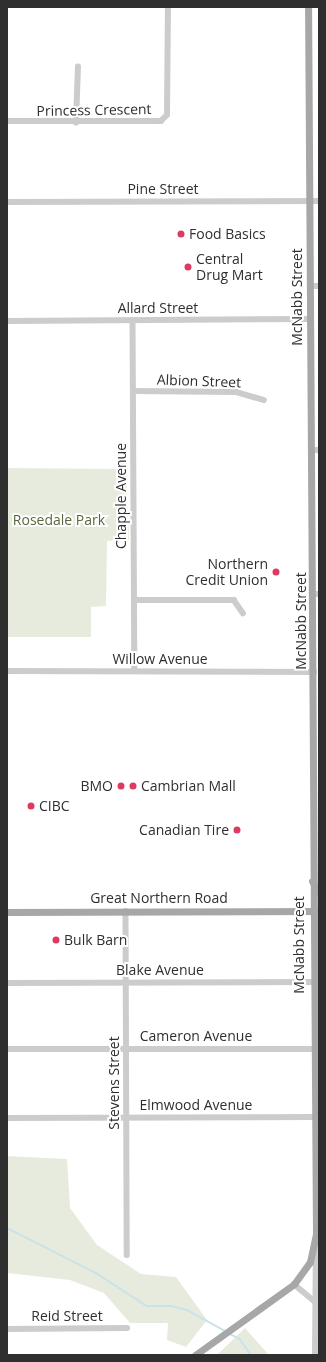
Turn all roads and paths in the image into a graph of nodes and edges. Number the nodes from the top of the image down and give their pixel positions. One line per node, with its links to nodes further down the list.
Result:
1 (168, 7): 5 (street, Princess Crescent)
2 (308, 7): 6 (main road, McNabb Street)
3 (78, 67): 5 (street)
4 (7, 121): 5 (street, Princess Crescent)
5 (76, 123)
6 (310, 201): 7 (street, Pine Street); 8 (street, Pine Street); 9 (main road, McNabb Street)
7 (319, 201)
8 (7, 202)
9 (310, 286): 10 (street); 11 (main road, McNabb Street)
10 (319, 286)
11 (310, 319): 12 (street, Allard Street); 16 (main road, McNabb Street)
12 (133, 320): 13 (street, Allard Street); 14 (street, Chapple Avenue)
13 (7, 321)
14 (133, 391): 15 (street, Albion Street); 18 (street, Chapple Avenue)
15 (264, 400)
16 (316, 450): 17 (main road, McNabb Street)
17 (316, 594): 22 (main road, McNabb Street)
18 (134, 600): 19 (street); 21 (street, Chapple Avenue)
19 (243, 613)
20 (7, 671): 21 (street, Willow Avenue)
21 (135, 671): 22 (street, Willow Avenue)
22 (314, 672): 23 (main road, McNabb Street)
23 (312, 881): 24 (main road); 26 (main road, McNabb Street)
24 (319, 893)
25 (126, 911): 26 (main road, Great Northern Road); 27 (main road, Great Northern Road); 28 (street, Stevens Street)
26 (315, 911): 29 (main road, McNabb Street)
27 (7, 912)
28 (126, 982): 29 (street, Blake Avenue); 30 (street, Blake Avenue); 31 (street, Stevens Street)
29 (312, 982): 33 (main road, McNabb Street)
30 (7, 983)
31 (126, 1048): 32 (street, Cameron Avenue); 33 (street, Cameron Avenue); 37 (street, Stevens Street)
32 (7, 1049)
33 (313, 1049): 34 (main road, McNabb Street)
34 (316, 1077): 35 (main road, McNabb Street)
35 (314, 1117): 37 (street, Elmwood Avenue); 38 (main road, McNabb Street)
36 (7, 1118): 37 (street, Elmwood Avenue)
37 (126, 1118): 40 (street, Stevens Street)
38 (316, 1158): 39 (main road, McNabb Street)
39 (317, 1234): 41 (main road, McNabb Street); 42 (street, McNabb Street)
40 (127, 1256)
41 (294, 1284): 42 (street); 46 (main road, McNabb Street)
42 (317, 1304): 43 (street, McNabb Street)
43 (318, 1312): 47 (street, McNabb Street)
44 (7, 1328): 45 (street, Reid Street)
45 (127, 1328)
46 (195, 1355)
47 (315, 1355)

